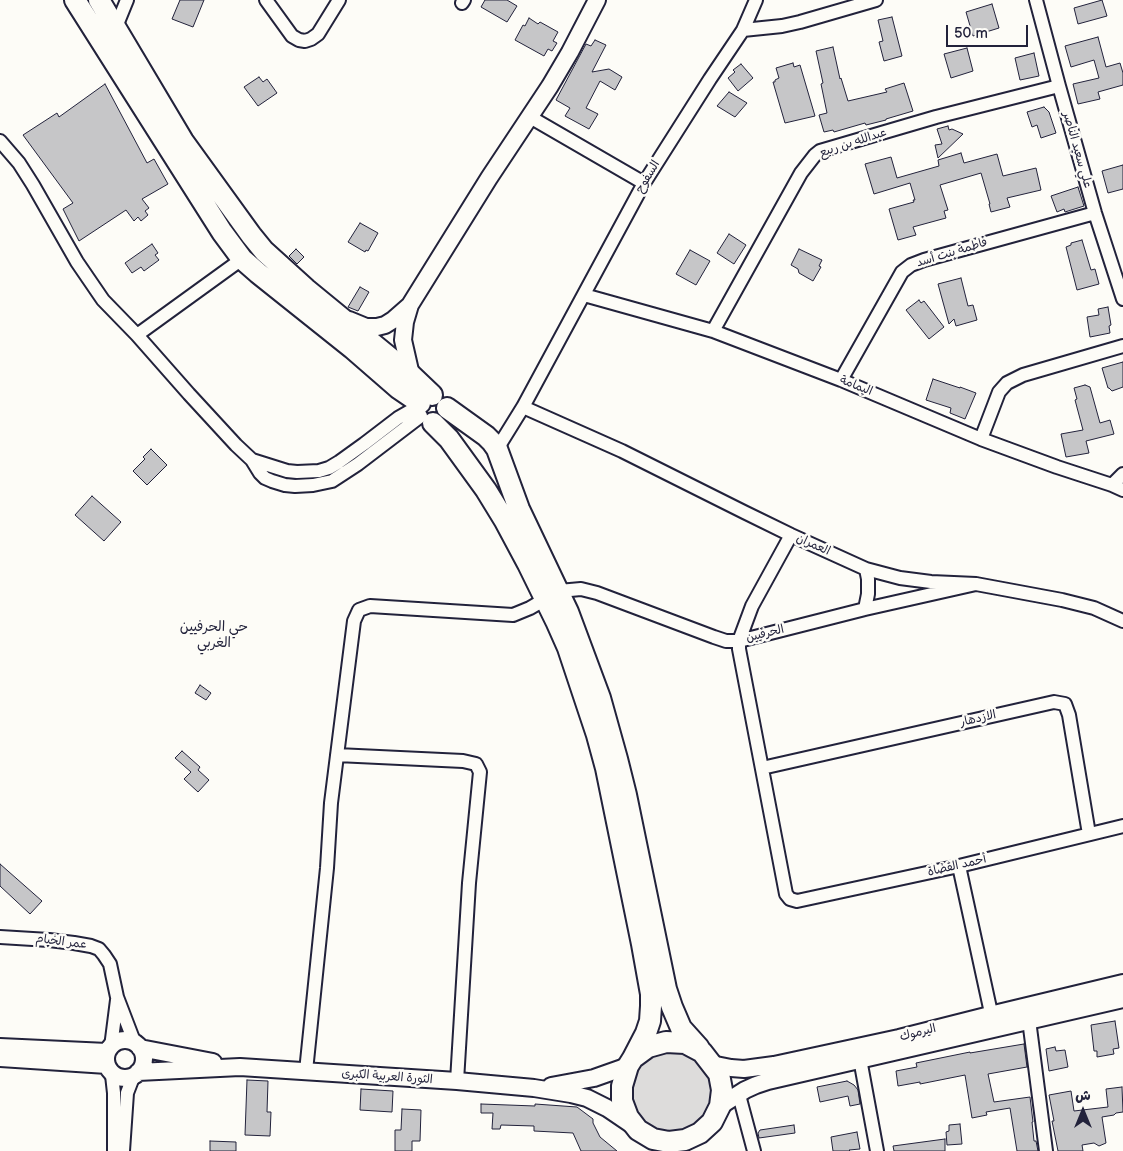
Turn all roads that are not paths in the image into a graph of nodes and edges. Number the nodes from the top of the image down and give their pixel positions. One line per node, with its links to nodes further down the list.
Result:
1 (75, 0): 17 (main road)
2 (100, 0): 10 (main road)
3 (128, 0): 10 (street)
4 (266, 0): 5 (street)
5 (339, 0)
6 (597, 0): 13 (street)
7 (756, 0): 11 (street, السفوح)
8 (876, 0): 11 (street)
9 (1036, 0): 12 (street, علي سعيد الناصر)
10 (116, 27): 21 (main road)
11 (743, 30): 15 (street, السفوح)
12 (1059, 86): 16 (street, علي سعيد الناصر); 22 (street, عبدالله بن ربيع)
13 (530, 117): 15 (street); 20 (street)
14 (0, 141): 23 (street)
15 (644, 183): 18 (street, السفوح)
16 (1095, 213): 19 (street, علي سعيد الناصر); 26 (street, فاطمة بنت أسد)
17 (242, 258): 23 (street); 28 (main road)
18 (584, 295): 22 (street, اليمامة); 27 (street, السفوح)
19 (1123, 299)
20 (410, 305): 21 (street); 25 (street)
21 (340, 317): 25 (main road)
22 (713, 331): 26 (street, اليمامة)
23 (136, 335): 28 (street)
24 (1123, 346): 29 (street)
25 (411, 375): 28 (main road)
26 (841, 380): 29 (street, اليمامة)
27 (523, 407): 30 (street, السفوح); 34 (street, العمران)
28 (429, 408): 30 (main road); 31 (main road)
29 (981, 439): 33 (street, اليمامة)
30 (492, 443): 31 (main road); 31 (main road); 37 (main road)
31 (463, 458): 37 (main road)
32 (1123, 474): 33 (street)
33 (1118, 488)
34 (791, 535): 35 (street, العمران); 40 (street)
35 (866, 569): 36 (street, العمران); 38 (street)
36 (976, 584): 38 (street, الحرفيين); 39 (street, العمران)
37 (552, 595): 40 (street, الحرفيين); 41 (street); 56 (main road); 58 (main road)
38 (865, 609): 40 (street, الحرفيين)
39 (1123, 621)
40 (739, 641): 42 (street)
41 (337, 755): 60 (street); 62 (street)
42 (762, 768): 44 (street, الازدهار); 45 (street, أحمد القضاة)
43 (1123, 826): 44 (street, أحمد القضاة)
44 (1089, 834): 45 (street, أحمد القضاة)
45 (958, 866): 51 (street)
46 (0, 937): 48 (street, عمر الخيام)
47 (1123, 984): 51 (street, اليرموك)
48 (117, 997): 52 (street, عمر الخيام); 55 (street, عمر الخيام)
49 (1123, 998): 50 (street, اليرموك)
50 (1029, 1020): 51 (street, اليرموك); 72 (street)
51 (992, 1021): 56 (street, اليرموك); 57 (street, اليرموك)
52 (137, 1046): 55 (street); 59 (street, الثورة العربية الكبرى); 61 (street)
53 (0, 1047): 55 (street)
54 (0, 1058): 55 (street)
55 (109, 1058): 61 (street); 67 (street, عمر الخيام)
56 (707, 1058): 58 (main road); 65 (main road)
57 (860, 1059): 64 (street, اليرموك); 71 (street)
58 (631, 1062): 63 (street, الثورة العربية الكبرى); 66 (main road)
59 (240, 1067): 60 (street, الثورة العربية الكبرى); 61 (street, الثورة العربية الكبرى)
60 (306, 1071): 62 (street, الثورة العربية الكبرى)
61 (138, 1072): 68 (street)
62 (457, 1081): 63 (street, الثورة العربية الكبرى)
63 (534, 1088): 66 (street, الثورة العربية الكبرى)
64 (739, 1095): 65 (street, اليرموك); 70 (street)
65 (716, 1114): 66 (main road); 69 (main road)
66 (653, 1140)
67 (114, 1151)
68 (123, 1151)
69 (702, 1151)
70 (754, 1151)
71 (877, 1151)
72 (1046, 1151)

